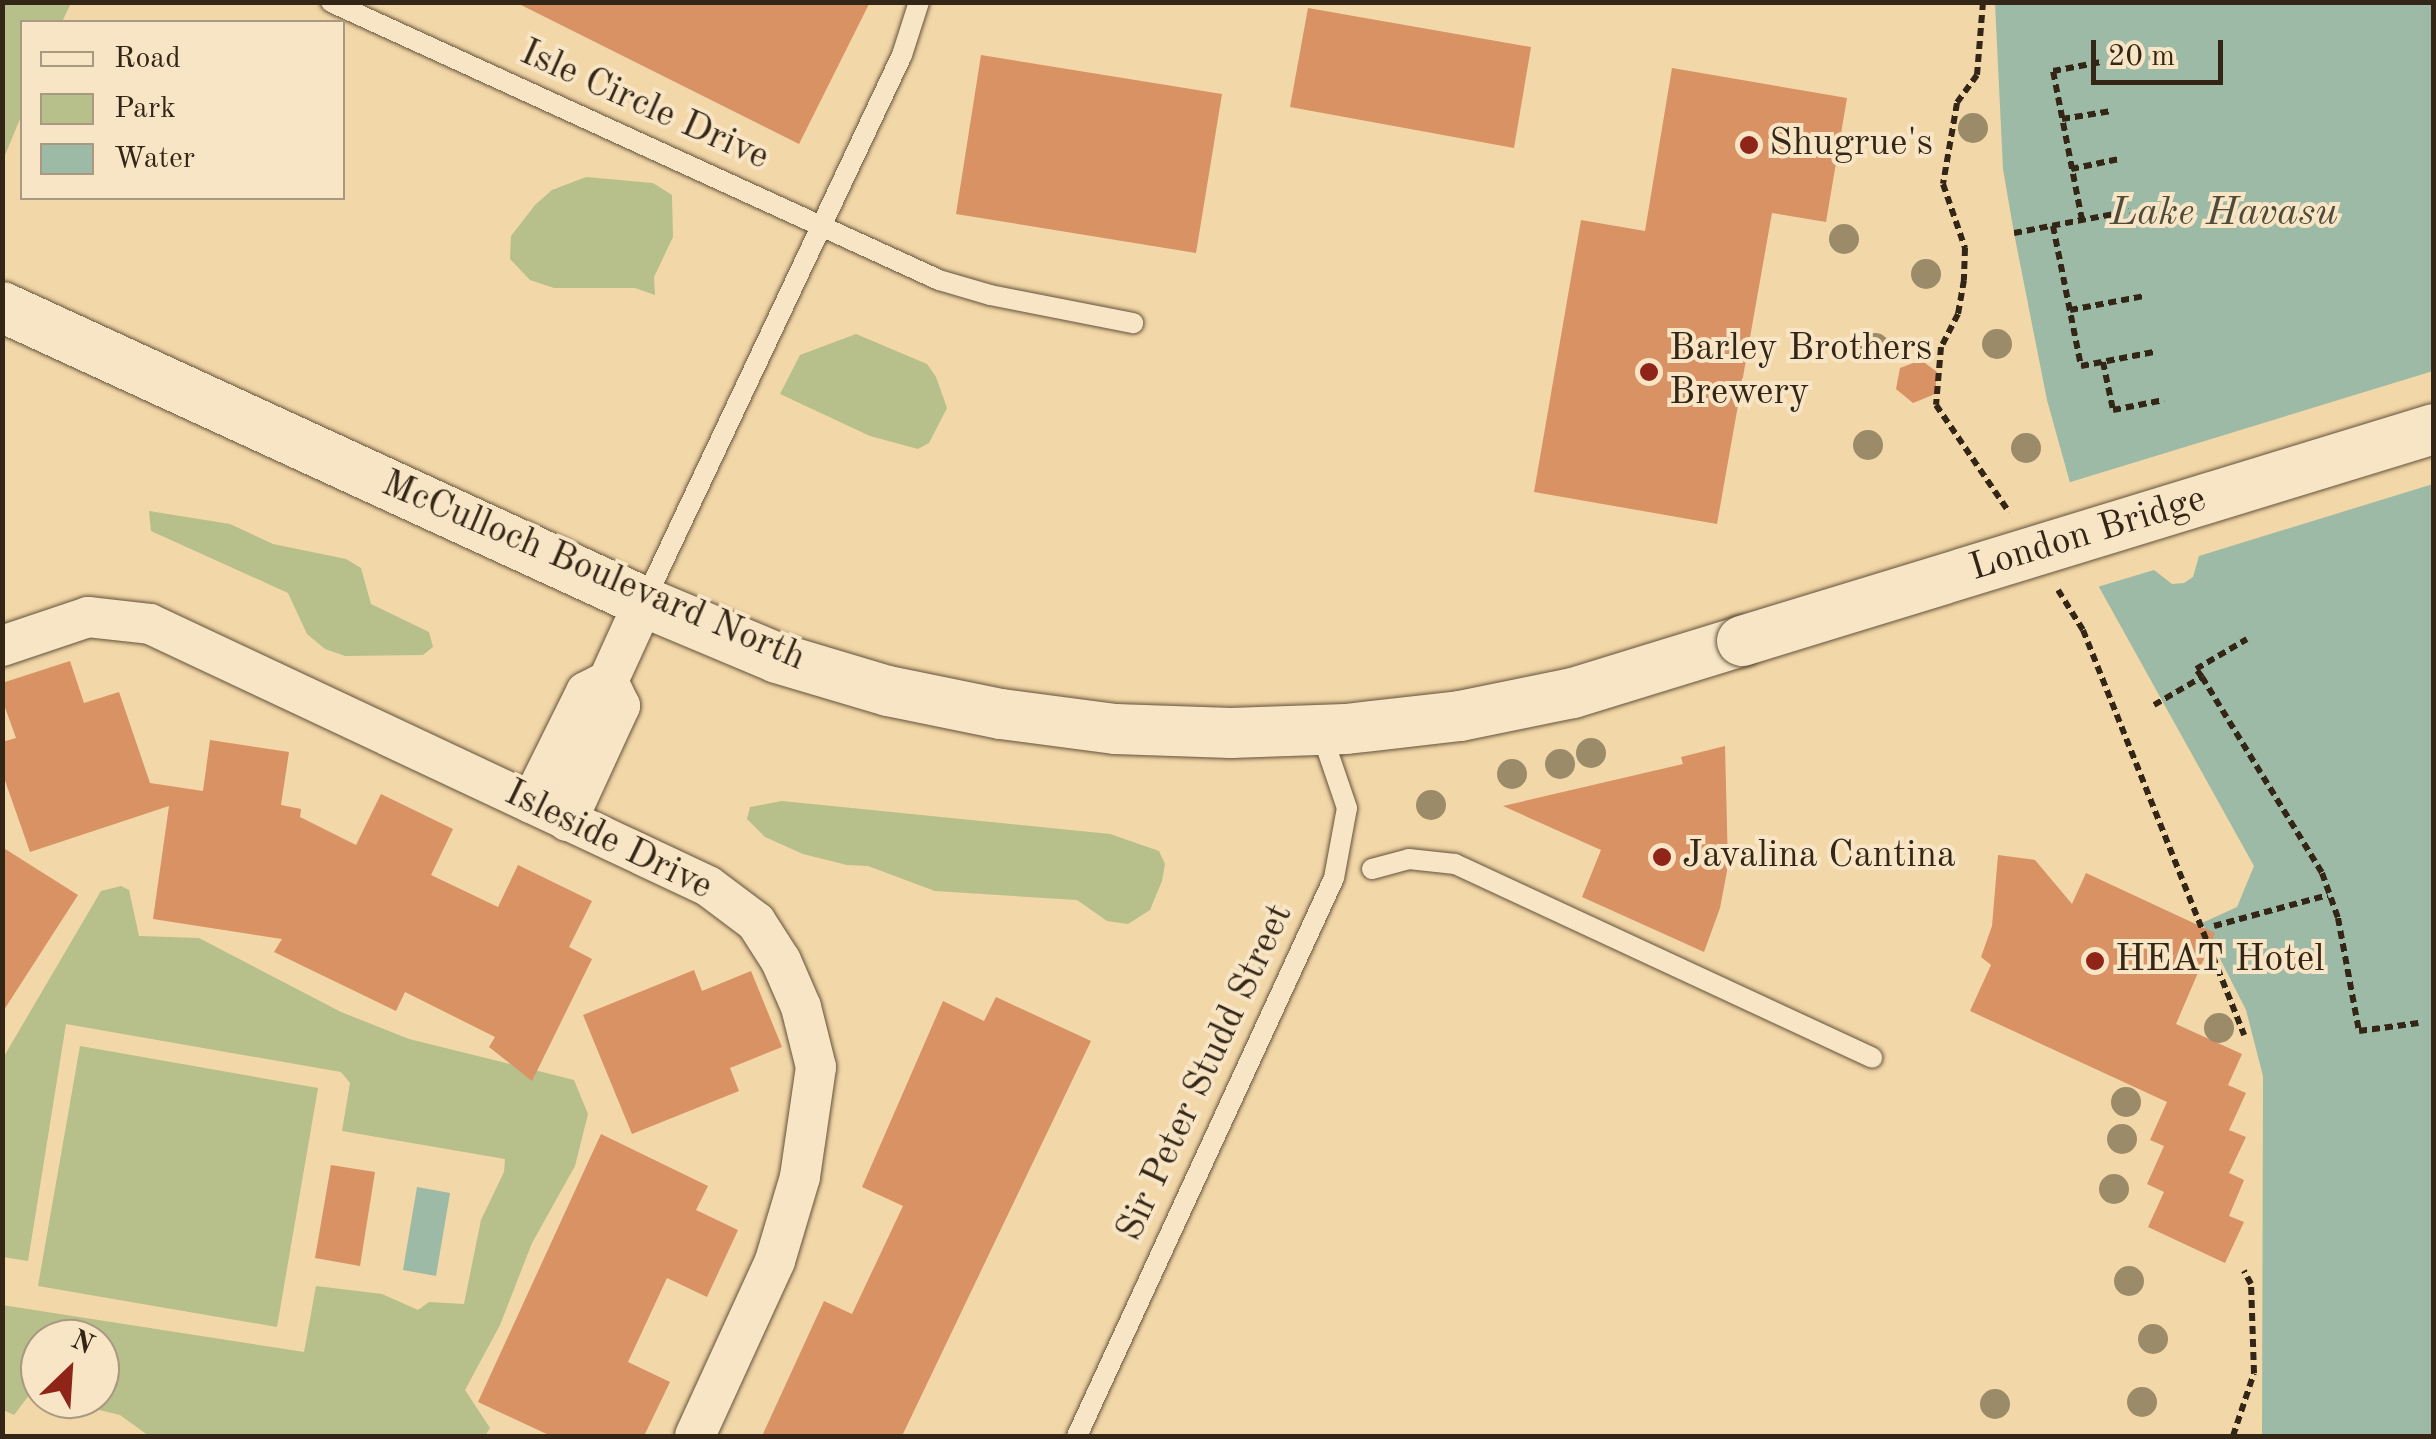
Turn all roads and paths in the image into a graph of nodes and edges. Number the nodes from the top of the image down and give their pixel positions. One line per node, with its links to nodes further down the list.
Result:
1 (331, 2): 10 (lane, Isle Circle Drive)
2 (919, 2): 10 (lane)
3 (2101, 62): 5 (path)
4 (2111, 111): 5 (path)
5 (2062, 120): 7 (path)
6 (2119, 159): 7 (path)
7 (2071, 169): 9 (path)
8 (2129, 211): 9 (path)
9 (2082, 220): 11 (path)
10 (818, 224): 16 (lane, Isle Circle Drive); 21 (lane)
11 (2054, 226): 12 (path); 15 (path)
12 (2014, 233)
13 (2144, 296): 15 (path)
14 (2, 307): 21 (street, McCulloch Boulevard North)
15 (2070, 310): 18 (path)
16 (1132, 322)
17 (2154, 352): 18 (path)
18 (2104, 362): 19 (path)
19 (2164, 400)
20 (2434, 429): 23 (street, London Bridge, bridge)
21 (644, 602): 26 (street); 28 (street, McCulloch Boulevard North)
22 (2248, 638): 25 (path)
23 (1742, 642): 28 (street, McCulloch Boulevard North)
24 (2, 646): 29 (street, Isleside Drive)
25 (2202, 677): 27 (path); 32 (path)
26 (608, 681): 29 (street); 30 (street)
27 (2154, 705)
28 (1321, 730): 38 (lane, Sir Peter Studd Street)
29 (531, 803): 30 (street, Isleside Drive)
30 (567, 820): 37 (street, Isleside Drive)
31 (1372, 869): 35 (lane)
32 (2328, 895): 33 (path); 34 (path)
33 (2214, 926)
34 (2418, 1024)
35 (1872, 1058)
36 (2244, 1271): 39 (path)
37 (695, 1436)
38 (1076, 1436)
39 (2233, 1436)

